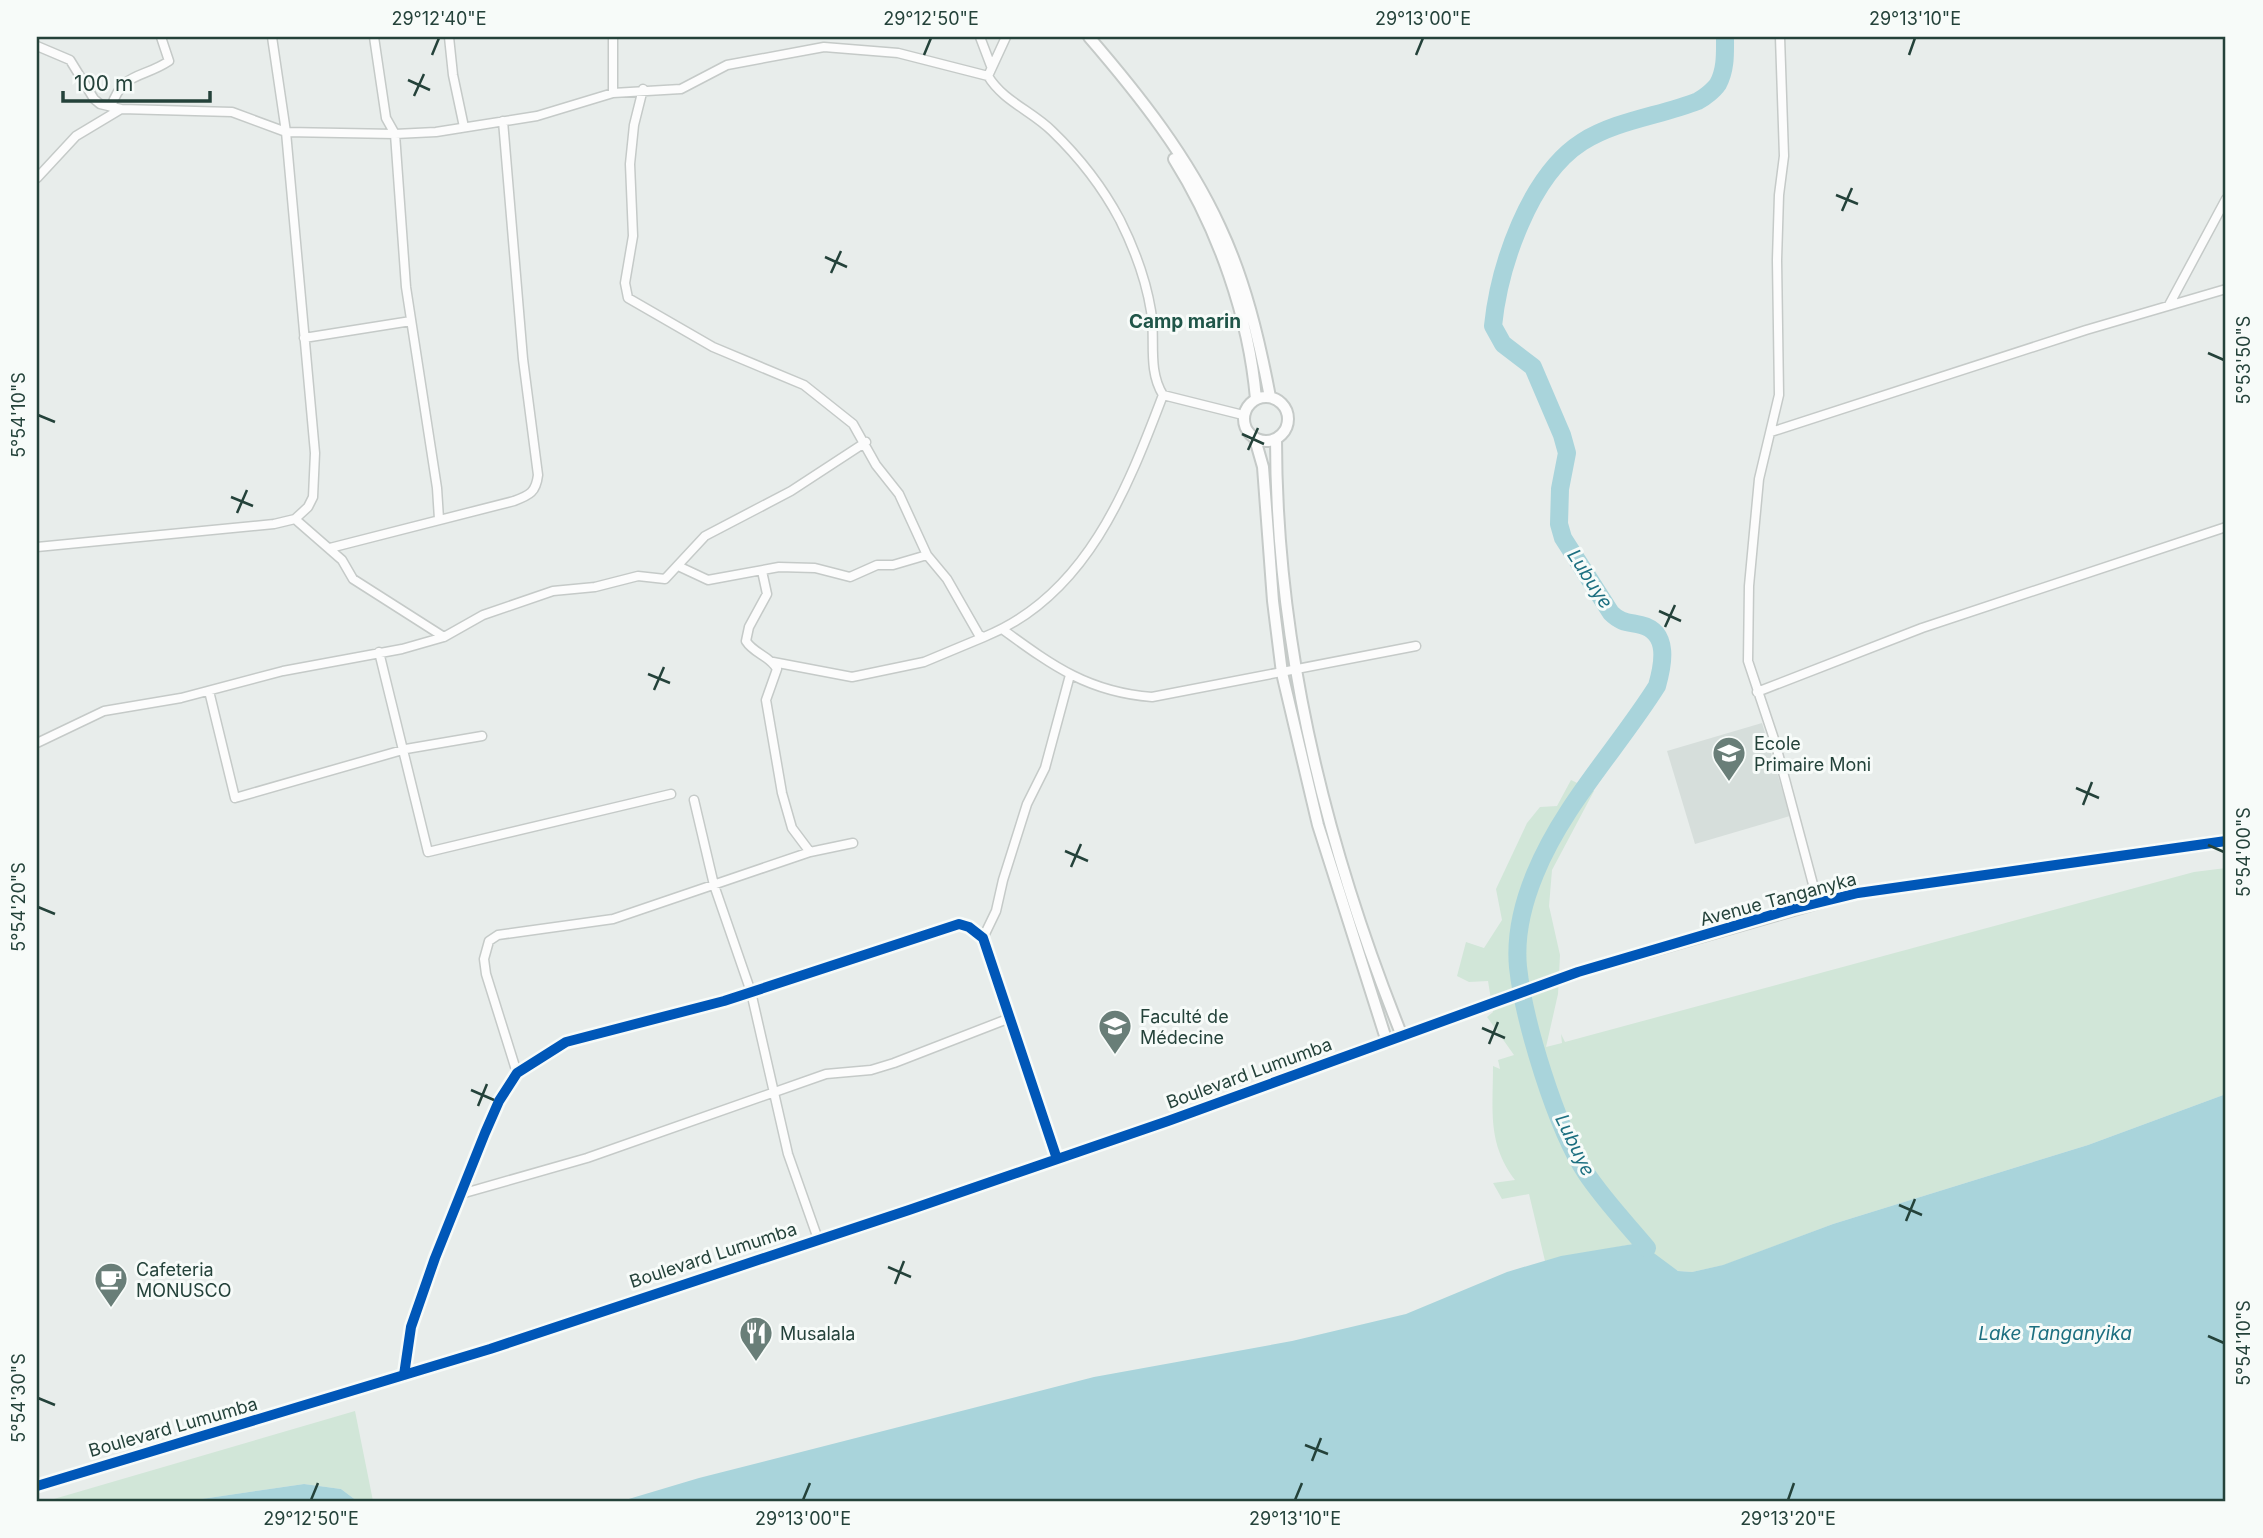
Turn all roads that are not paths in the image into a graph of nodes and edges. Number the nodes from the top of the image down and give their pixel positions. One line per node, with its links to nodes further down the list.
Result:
1 (160, 37): 16 (street)
2 (272, 37): 19 (street)
3 (374, 37): 20 (street)
4 (449, 37): 18 (street)
5 (613, 37): 15 (street)
6 (979, 37): 12 (street)
7 (1006, 37): 12 (street)
8 (1082, 37): 29 (street)
9 (1089, 37): 28 (street)
10 (1780, 37): 31 (street)
11 (37, 46): 16 (street)
12 (991, 66): 13 (street)
13 (988, 76): 14 (street); 27 (street)
14 (643, 89): 15 (street); 34 (street)
15 (613, 93): 17 (street)
16 (116, 108): 19 (street); 21 (street)
17 (503, 121): 18 (street); 36 (street)
18 (464, 127): 20 (street)
19 (286, 132): 20 (street); 26 (street)
20 (395, 134): 25 (street)
21 (37, 178)
22 (2226, 199): 24 (street)
23 (2226, 289): 24 (street)
24 (2169, 305): 31 (street)
25 (411, 321): 26 (street); 36 (street)
26 (304, 338): 35 (street)
27 (1163, 395): 30 (street); 43 (street)
28 (1270, 397): 29 (street); 33 (street)
29 (1256, 399): 30 (street)
30 (1243, 415): 32 (street)
31 (1771, 432): 53 (street)
32 (1255, 439): 33 (street); 50 (street)
33 (1276, 439): 49 (street)
34 (866, 442): 40 (street); 41 (street)
35 (295, 519): 38 (street); 39 (street)
36 (439, 520): 39 (street)
37 (2226, 527): 53 (street)
38 (37, 547)
39 (330, 548): 44 (street)
40 (928, 555): 42 (street); 45 (street)
41 (678, 566): 42 (street); 44 (street)
42 (762, 570): 48 (street)
43 (1002, 629): 45 (street); 51 (street)
44 (444, 637): 47 (street)
45 (984, 637): 48 (street)
46 (1416, 646): 49 (street)
47 (379, 652): 52 (street); 56 (street)
48 (773, 662): 61 (street)
49 (1297, 670): 50 (street); 67 (street)
50 (1282, 673): 51 (street); 67 (street)
51 (1070, 675): 64 (street)
52 (209, 691): 55 (street); 56 (street)
53 (1757, 692): 63 (street)
54 (482, 736): 56 (street)
55 (37, 743)
56 (405, 749): 57 (street)
57 (671, 794)
58 (694, 800): 62 (street)
59 (2226, 841): 63 (street, Avenue Tanganyka)
60 (853, 843): 61 (street)
61 (810, 852): 62 (street)
62 (714, 885): 65 (street); 68 (street)
63 (1818, 903): 67 (street, Avenue Tanganyka)
64 (983, 939): 65 (street); 66 (street)
65 (751, 992): 68 (street); 69 (street)
66 (1010, 1018): 69 (street); 70 (street)
67 (1394, 1039): 70 (street, Boulevard Lumumba)
68 (517, 1073): 71 (street)
69 (775, 1094): 71 (street); 72 (street)
70 (1057, 1159): 72 (street, Boulevard Lumumba)
71 (460, 1194): 73 (street)
72 (818, 1239): 73 (street, Boulevard Lumumba)
73 (404, 1375): 74 (street, Boulevard Lumumba)
74 (37, 1486)

